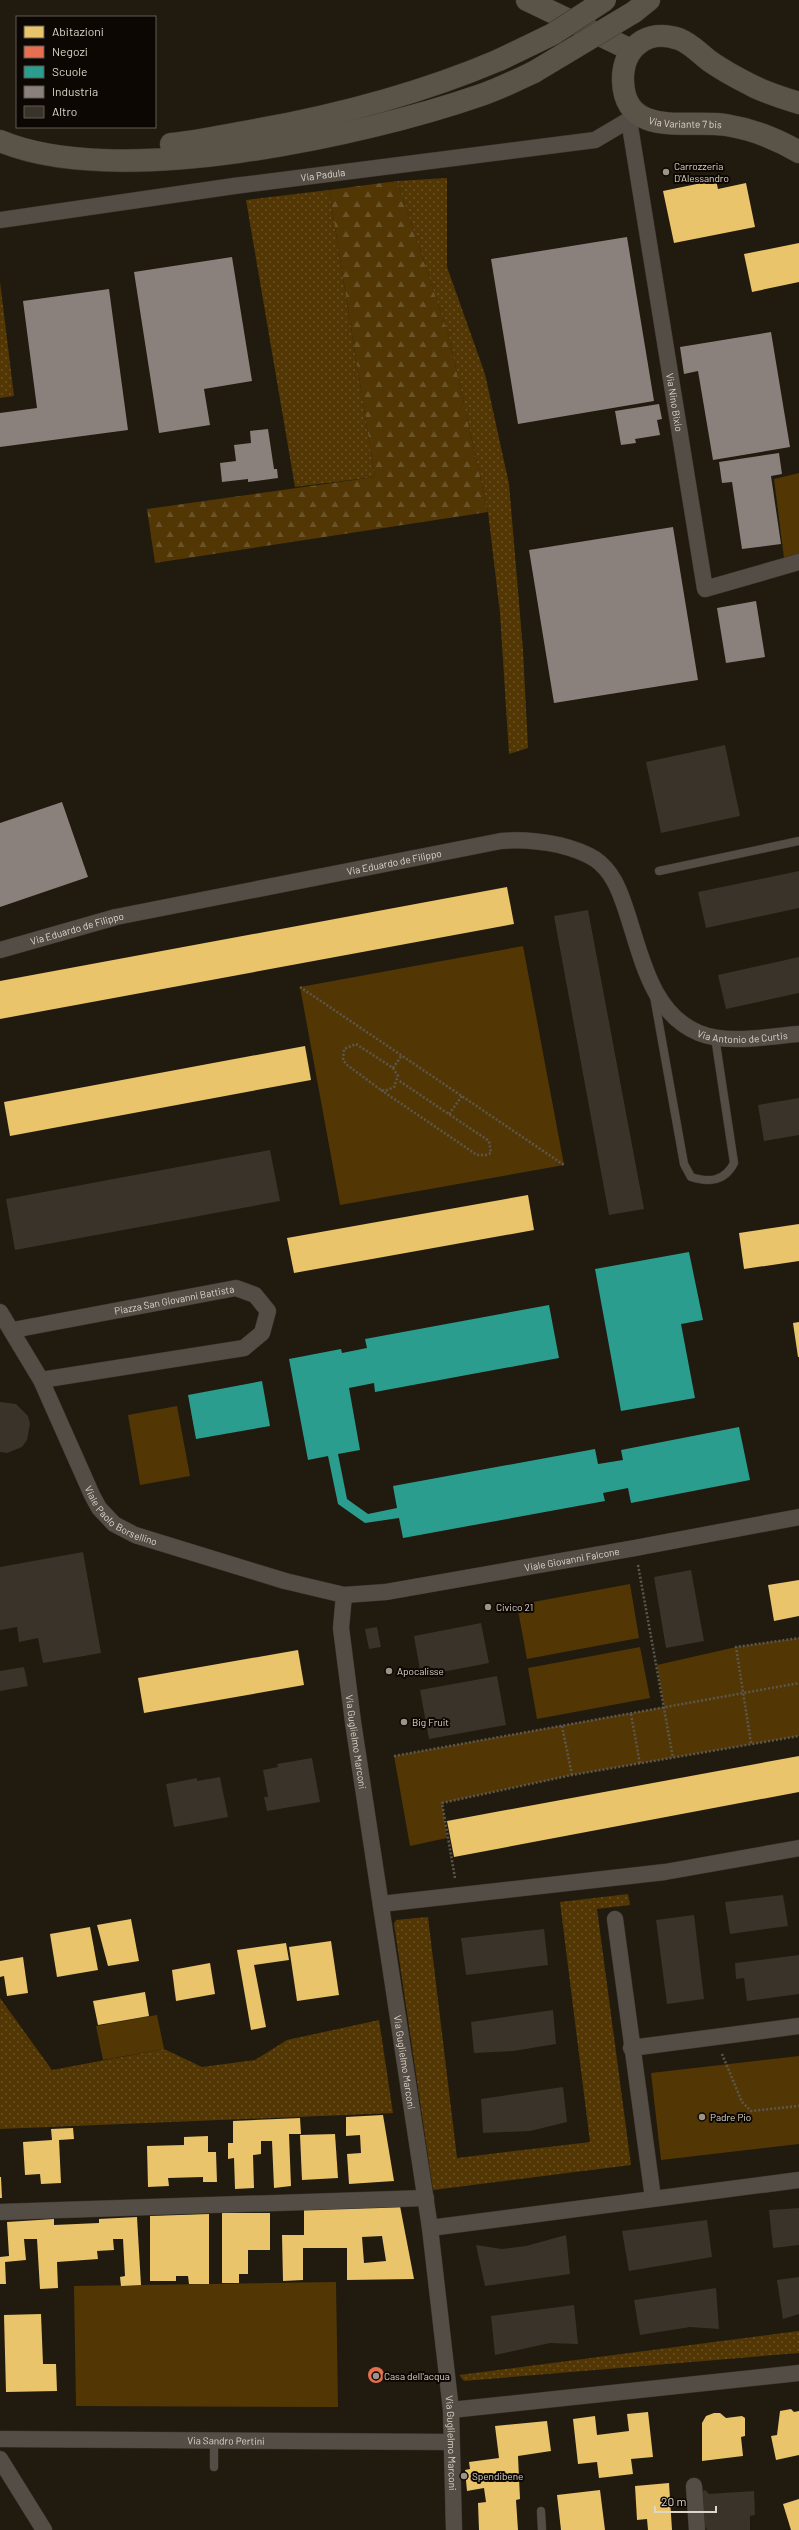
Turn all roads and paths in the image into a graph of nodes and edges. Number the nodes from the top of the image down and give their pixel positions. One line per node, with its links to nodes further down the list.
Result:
1 (527, 0): 4 (main road)
2 (605, 0): 7 (main road, bridge)
3 (641, 6): 8 (main road, bridge)
4 (631, 50): 5 (main road); 6 (main road, Via Variante 7 bis)
5 (799, 103)
6 (634, 117): 9 (main road, Via Variante 7 bis); 10 (street, Via Padula); 11 (street, Via Nino Bixio)
7 (0, 127)
8 (0, 141)
9 (799, 152)
10 (0, 220)
11 (799, 562)
12 (799, 841): 13 (lane)
13 (659, 871)
14 (0, 950): 16 (street, Via Eduardo de Filippo)
15 (300, 987): 20 (path)
16 (652, 988): 17 (street, Via Eduardo de Filippo); 19 (lane)
17 (688, 1028): 19 (street, Via Antonio de Curtis)
18 (799, 1034): 19 (street, Via Antonio de Curtis)
19 (715, 1037)
20 (402, 1055): 21 (path); 24 (path)
21 (393, 1068): 22 (path); 23 (path)
22 (398, 1080): 23 (path); 25 (path)
23 (381, 1090): 25 (path)
24 (462, 1096): 25 (path); 26 (path)
25 (449, 1114)
26 (564, 1165)
27 (0, 1312): 28 (street, Viale Paolo Borsellino)
28 (13, 1330): 29 (street, Viale Paolo Borsellino); 29 (street, Piazza San Giovanni Battista)
29 (41, 1380): 32 (street, Viale Paolo Borsellino)
30 (799, 1517): 31 (street, Viale Giovanni Falcone)
31 (635, 1548): 32 (street, Viale Giovanni Falcone); 36 (path)
32 (344, 1595): 47 (street, Via Guglielmo Marconi)
33 (799, 1638): 35 (path)
34 (799, 1683): 35 (path)
35 (743, 1693): 36 (path); 40 (path)
36 (664, 1707): 37 (path); 42 (path)
37 (631, 1714): 38 (path); 43 (path)
38 (562, 1726): 41 (path); 44 (path)
39 (799, 1736): 40 (path)
40 (751, 1743): 42 (path)
41 (394, 1756)
42 (674, 1758): 43 (path)
43 (640, 1764): 44 (path)
44 (572, 1775): 46 (path)
45 (799, 1848): 46 (street)
46 (458, 1894): 47 (street)
47 (381, 1904): 54 (street, Via Guglielmo Marconi)
48 (615, 1919): 51 (street)
49 (799, 2026): 50 (street)
50 (714, 2037): 51 (street); 52 (path)
51 (631, 2048): 55 (street)
52 (799, 2106)
53 (799, 2180): 55 (street)
54 (426, 2198): 56 (street); 57 (street, Via Guglielmo Marconi)
55 (653, 2198): 57 (street)
56 (0, 2212)
57 (430, 2228): 59 (street, Via Guglielmo Marconi)
58 (799, 2373): 59 (street)
59 (451, 2410): 62 (street, Via Guglielmo Marconi)
60 (0, 2439): 61 (street, Via Sandro Pertini)
61 (214, 2440): 62 (street, Via Sandro Pertini); 64 (lane)
62 (451, 2442): 68 (street, Via Guglielmo Marconi)
63 (0, 2459): 67 (street)
64 (214, 2467)
65 (694, 2486): 70 (street)
66 (541, 2511): 69 (lane)
67 (44, 2530)
68 (454, 2530)
69 (542, 2530)
70 (697, 2530)

